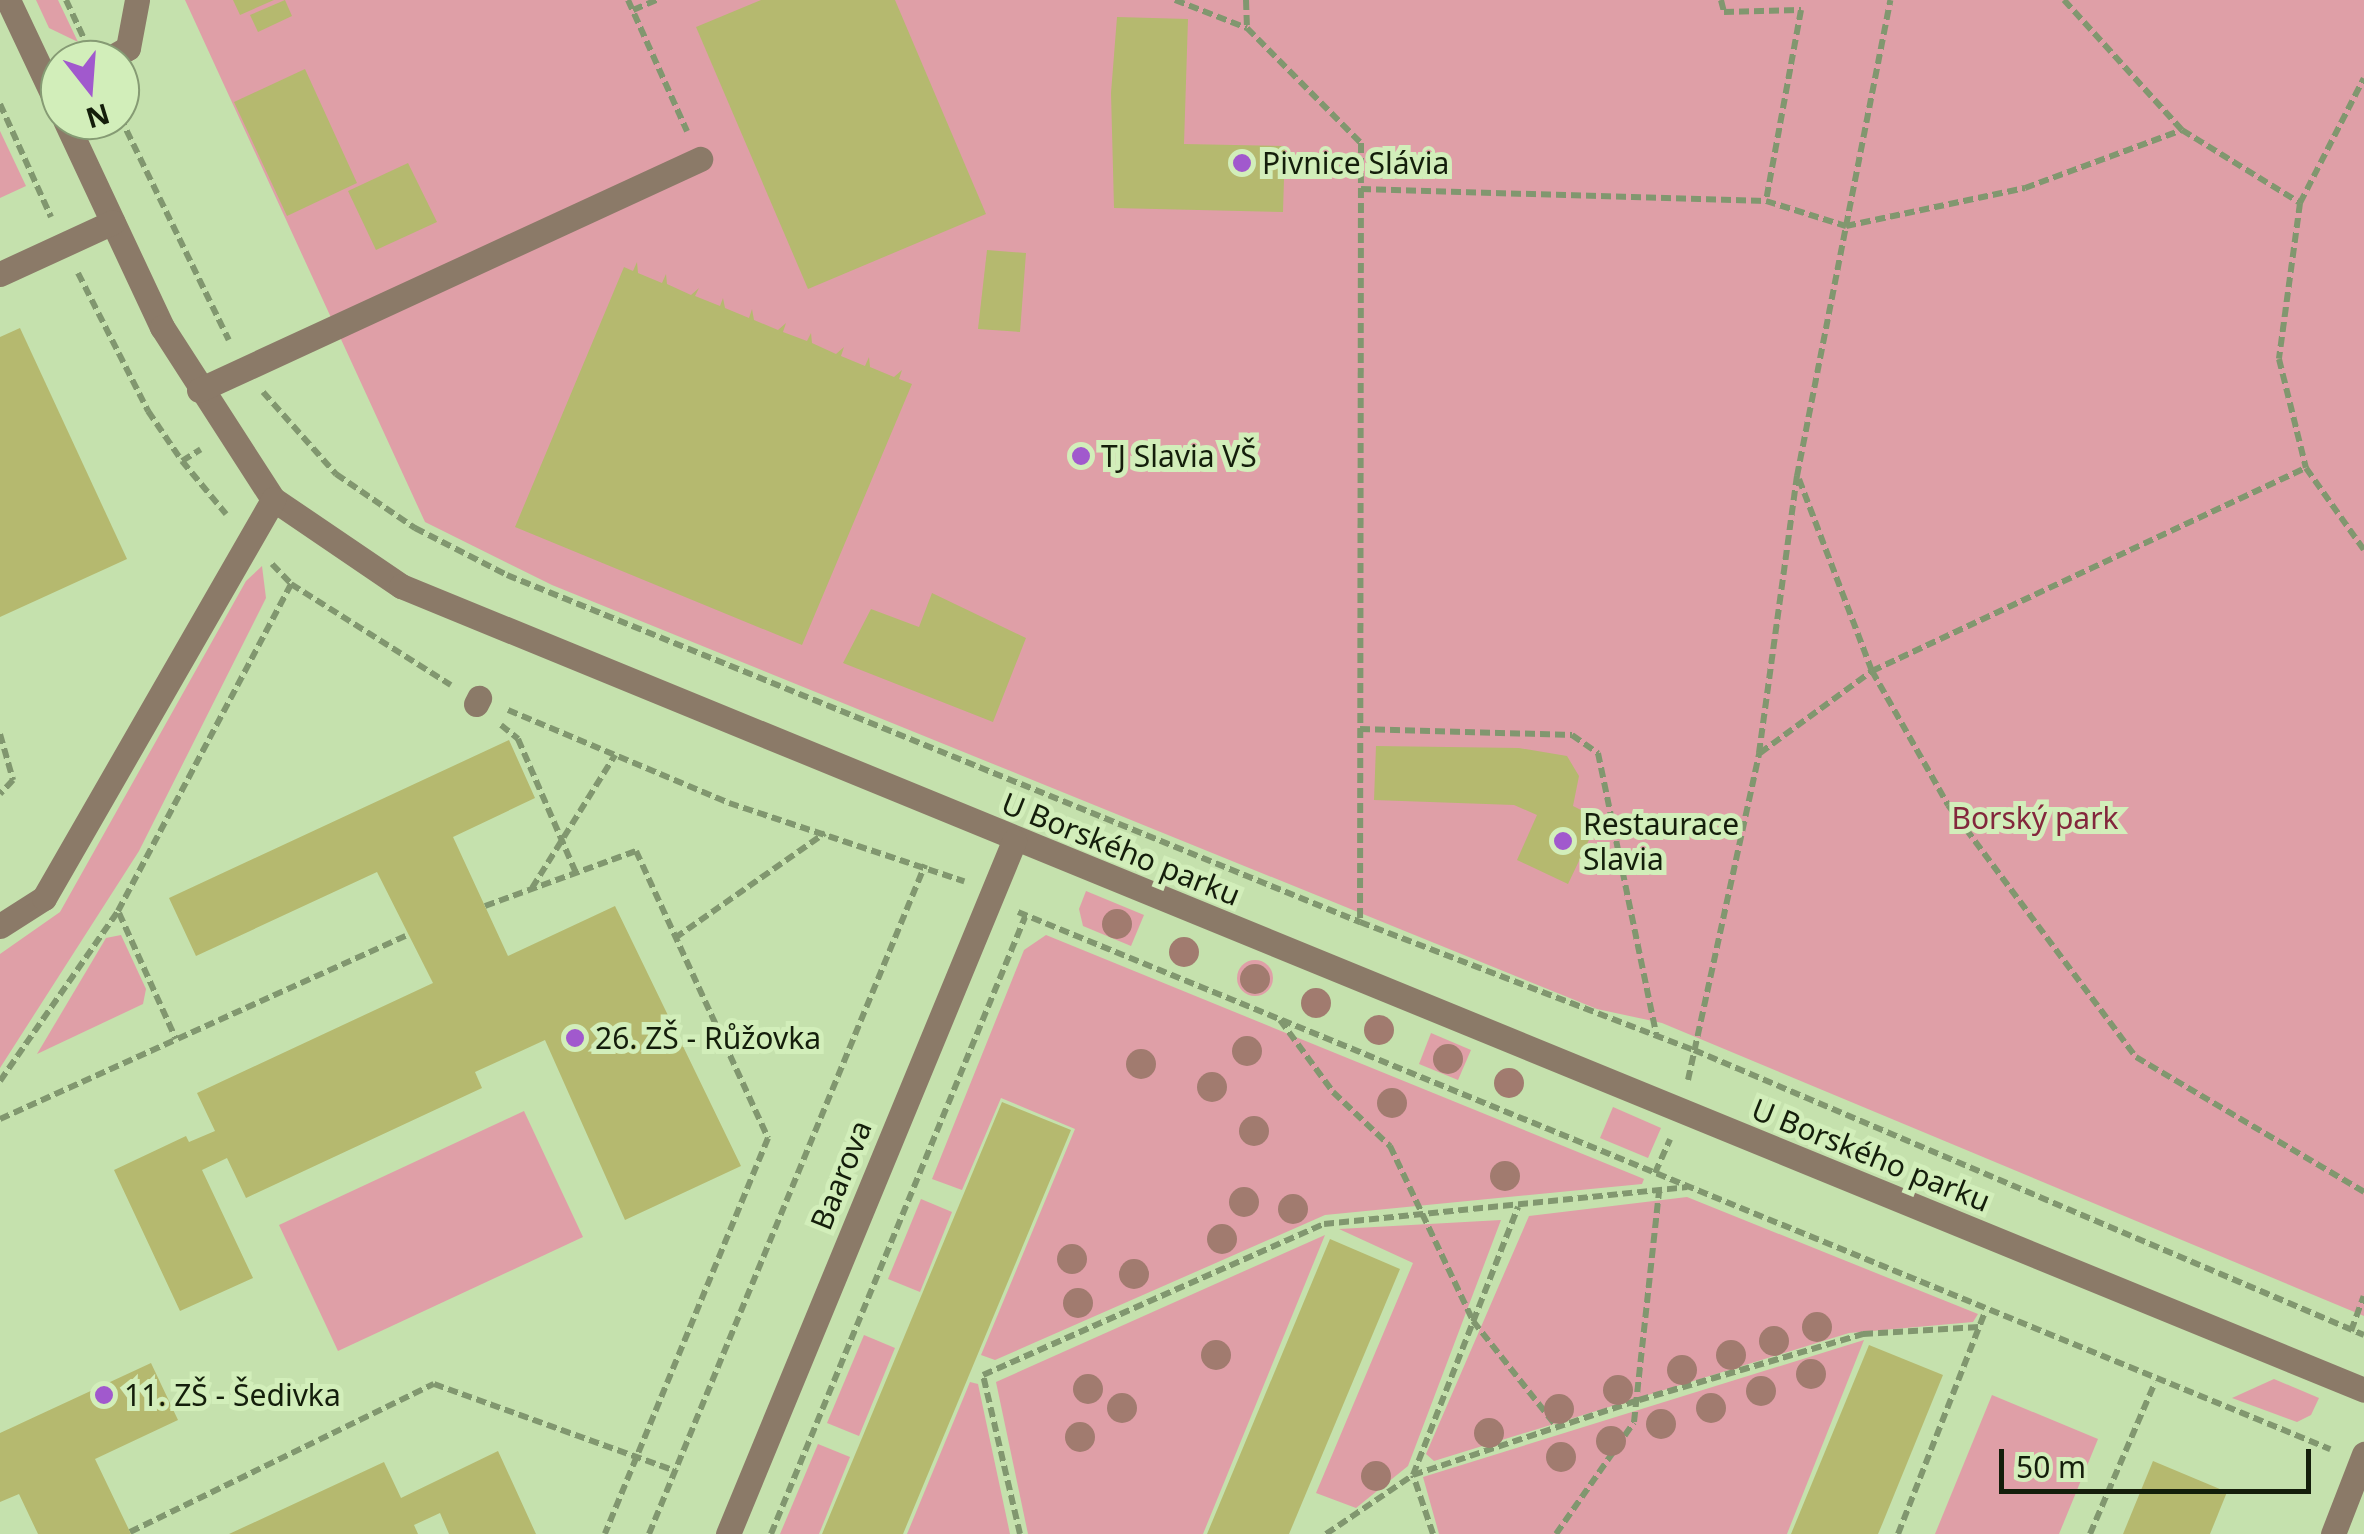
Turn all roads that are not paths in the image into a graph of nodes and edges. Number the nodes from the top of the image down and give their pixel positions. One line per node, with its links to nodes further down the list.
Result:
1 (8, 0): 4 (street)
2 (137, 0): 3 (street)
3 (130, 40)
4 (40, 62)
5 (74, 140): 7 (street, U Borského parku)
6 (700, 160): 9 (street)
7 (113, 222): 8 (street); 9 (street, U Borského parku)
8 (0, 274)
9 (199, 390): 10 (street, U Borského parku)
10 (273, 499): 11 (street, U Borského parku); 12 (street)
11 (1014, 841): 13 (street, U Borského parku); 15 (street, Baarova)
12 (0, 926)
13 (2364, 1390)
14 (2363, 1458): 16 (street)
15 (728, 1534)
16 (2333, 1534)

